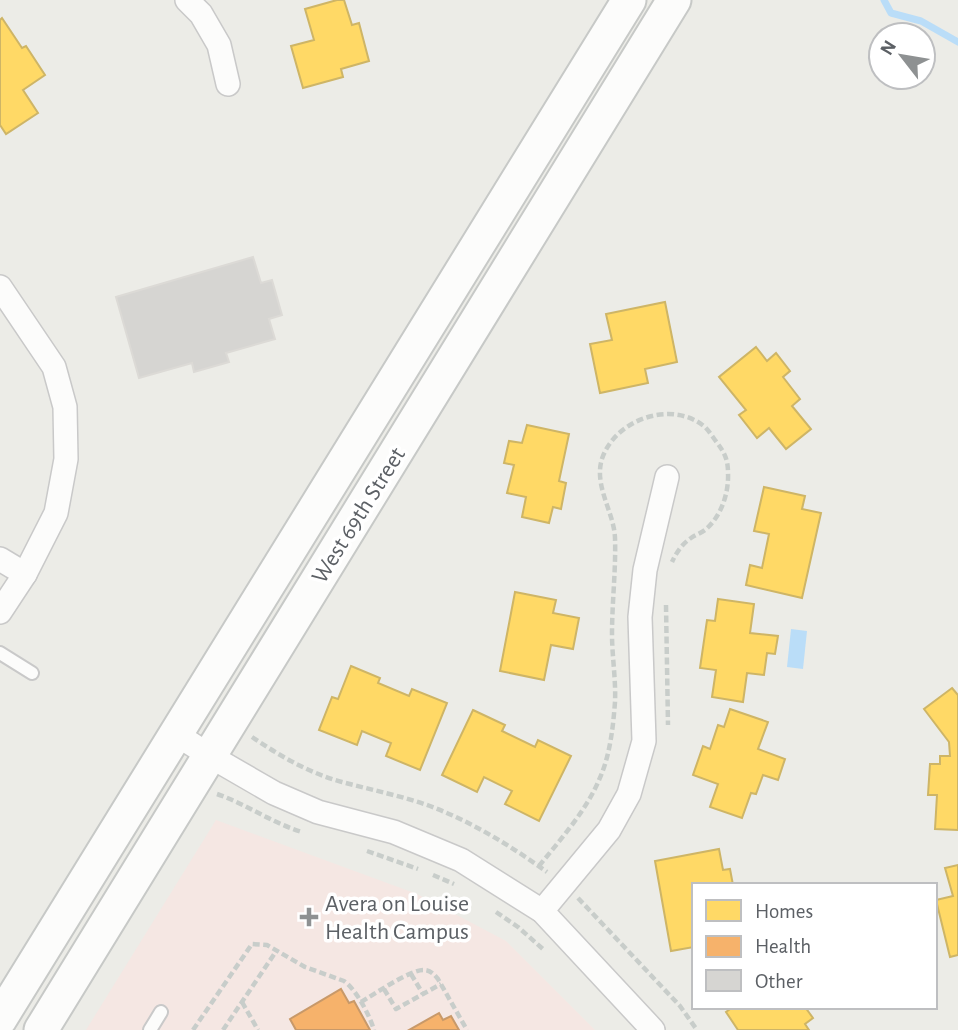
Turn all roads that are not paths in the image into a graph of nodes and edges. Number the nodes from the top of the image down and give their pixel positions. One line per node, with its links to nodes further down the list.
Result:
1 (187, 0): 4 (street)
2 (629, 0): 12 (main road, West 69th Street)
3 (674, 0): 13 (main road, West 69th Street)
4 (228, 84)
5 (0, 287): 8 (street)
6 (667, 477): 14 (street)
7 (0, 559): 8 (street)
8 (25, 574): 9 (street)
9 (0, 612)
10 (0, 653): 11 (lane)
11 (32, 673)
12 (177, 734): 13 (street); 16 (main road, West 69th Street)
13 (211, 756): 14 (street); 17 (main road, West 69th Street)
14 (542, 911): 19 (street)
15 (161, 1012): 18 (lane)
16 (0, 1019)
17 (41, 1030)
18 (150, 1030)
19 (653, 1030)

